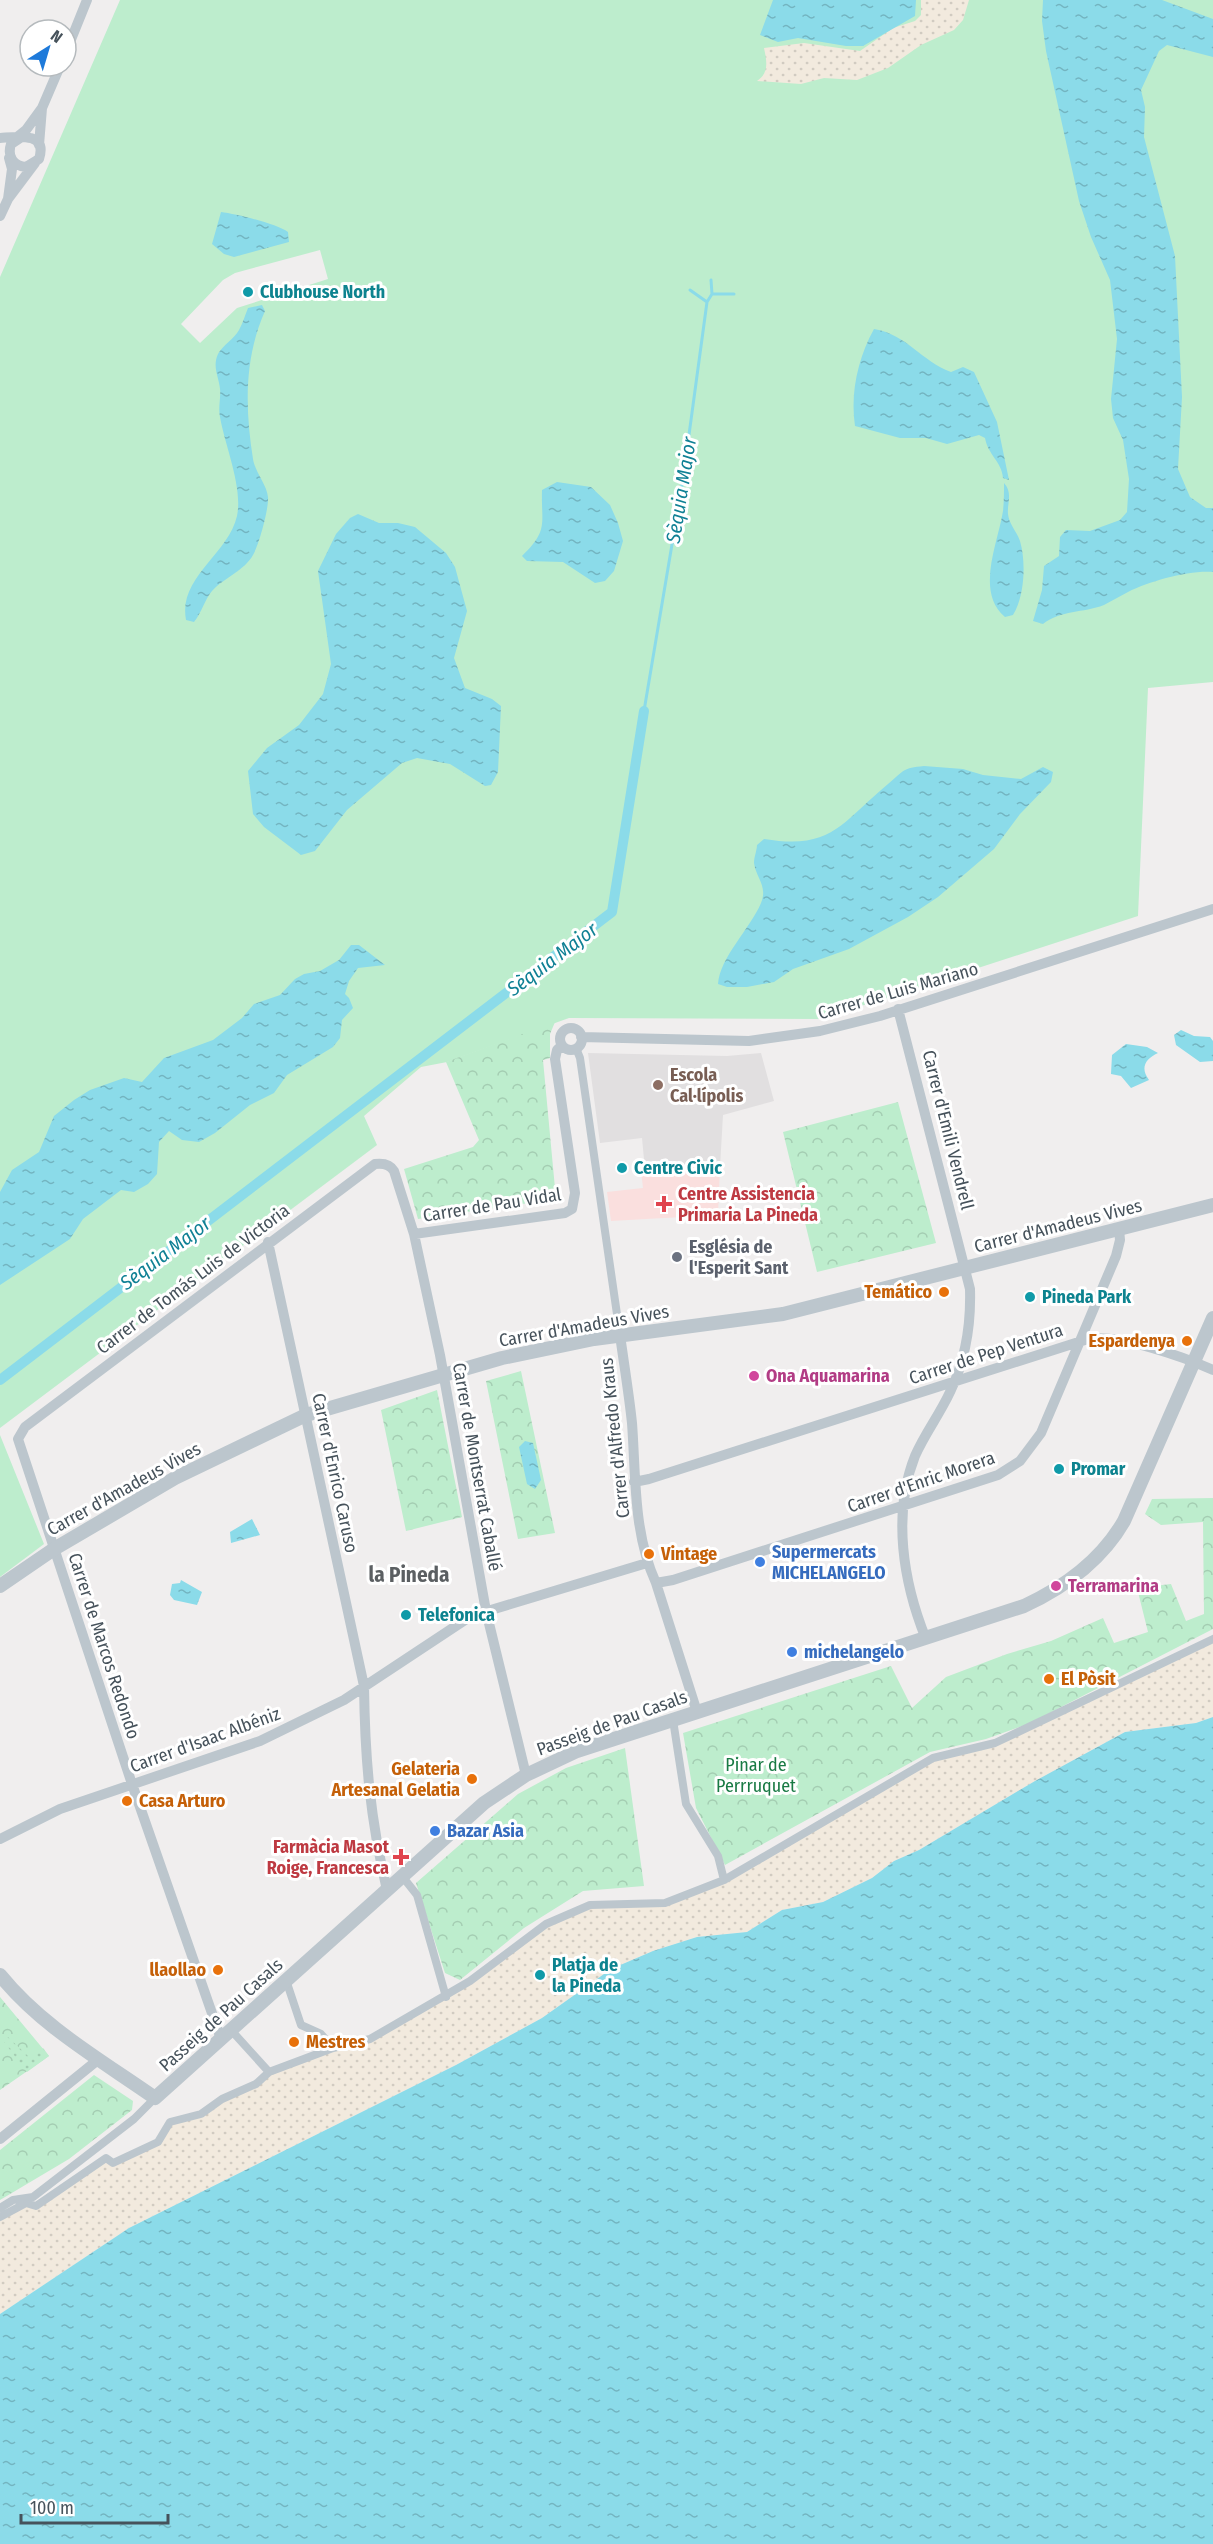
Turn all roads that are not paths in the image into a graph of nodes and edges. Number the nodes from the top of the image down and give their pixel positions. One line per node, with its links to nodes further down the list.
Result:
1 (87, 0): 2 (street)
2 (78, 22)
3 (55, 78): 4 (street)
4 (42, 108): 5 (street); 7 (street)
5 (18, 137): 6 (street); 7 (street); 8 (street)
6 (0, 138)
7 (39, 145): 9 (street)
8 (8, 156): 9 (street); 10 (street)
9 (35, 163): 10 (street)
10 (8, 199): 11 (street)
11 (0, 216)
12 (1213, 909): 13 (street, Carrer de Luis Mariano)
13 (898, 1009): 14 (street, Carrer de Luis Mariano); 22 (street, Carrer d'Emili Vendrell)
14 (581, 1036): 15 (street); 16 (street)
15 (562, 1045): 16 (street); 20 (street, Carrer de Pau Vidal)
16 (576, 1048): 24 (street, Carrer d'Alfredo Kraus)
17 (391, 1167): 20 (street, Carrer de Montserrat Caballé); 21 (street, Carrer de Tomás Luis de Victoria)
18 (1213, 1204): 19 (street, Carrer d'Amadeus Vives)
19 (1119, 1229): 22 (street, Carrer d'Amadeus Vives); 25 (street, Carrer d'Enric Morera)
20 (414, 1234): 28 (street, Carrer de Montserrat Caballé)
21 (268, 1242): 30 (street, Carrer d'Enrico Caruso); 31 (street, Carrer de Tomás Luis de Victoria)
22 (966, 1268): 24 (street, Carrer d'Amadeus Vives); 29 (street, Carrer d'Emili Vendrell)
23 (1213, 1318): 26 (street, Passeig de Pau Casals)
24 (620, 1335): 28 (street, Carrer d'Amadeus Vives); 32 (street, Carrer d'Alfredo Kraus)
25 (1080, 1341): 26 (street, Carrer de Pep Ventura); 29 (street, Carrer de Pep Ventura); 33 (street, Carrer d'Enric Morera)
26 (1194, 1361): 27 (street, Carrer de Pep Ventura); 39 (street, Passeig de Pau Casals)
27 (1213, 1370)
28 (443, 1374): 30 (street, Carrer d'Amadeus Vives); 38 (street, Carrer de Montserrat Caballé)
29 (954, 1382): 32 (street, Carrer de Pep Ventura); 33 (street, Carrer d'Emili Vendrell)
30 (306, 1415): 34 (street, Carrer d'Amadeus Vives); 41 (street, Carrer d'Enrico Caruso)
31 (20, 1432): 34 (street, Carrer de Marcos Redondo)
32 (634, 1482): 35 (street, Carrer d'Alfredo Kraus)
33 (903, 1506): 36 (street, Carrer d'Enric Morera); 39 (street, Carrer d'Emili Vendrell)
34 (54, 1549): 37 (street, Carrer d'Amadeus Vives); 45 (street, Carrer de Marcos Redondo)
35 (647, 1563): 36 (street, Carrer d'Alfredo Kraus); 38 (street, Carrer d'Isaac Albéniz)
36 (656, 1583): 42 (street, Carrer d'Alfredo Kraus)
37 (0, 1586)
38 (486, 1611): 41 (street, Carrer d'Isaac Albéniz); 44 (street, Carrer de Montserrat Caballé)
39 (926, 1639): 42 (street, Passeig de Pau Casals)
40 (1213, 1639): 48 (street)
41 (364, 1686): 45 (street, Carrer d'Isaac Albéniz); 49 (street, Carrer d'Enrico Caruso)
42 (697, 1712): 43 (street, Passeig de Pau Casals)
43 (673, 1720): 44 (street, Passeig de Pau Casals); 48 (street)
44 (526, 1775): 47 (street, Passeig de Pau Casals)
45 (132, 1784): 46 (street, Carrer d'Isaac Albéniz); 53 (street, Carrer de Marcos Redondo)
46 (0, 1839)
47 (402, 1876): 49 (street, Passeig de Pau Casals); 52 (street)
48 (724, 1880): 52 (street)
49 (387, 1890): 51 (street, Passeig de Pau Casals)
50 (0, 1975): 55 (street)
51 (286, 1980): 53 (street, Passeig de Pau Casals); 54 (street)
52 (446, 1997): 54 (street)
53 (226, 2034): 56 (street); 57 (street, Passeig de Pau Casals)
54 (333, 2049): 56 (street)
55 (99, 2059): 57 (street); 58 (street)
56 (268, 2072): 60 (street)
57 (155, 2098): 59 (street, Passeig de Pau Casals)
58 (0, 2139)
59 (0, 2208)
60 (0, 2217)

